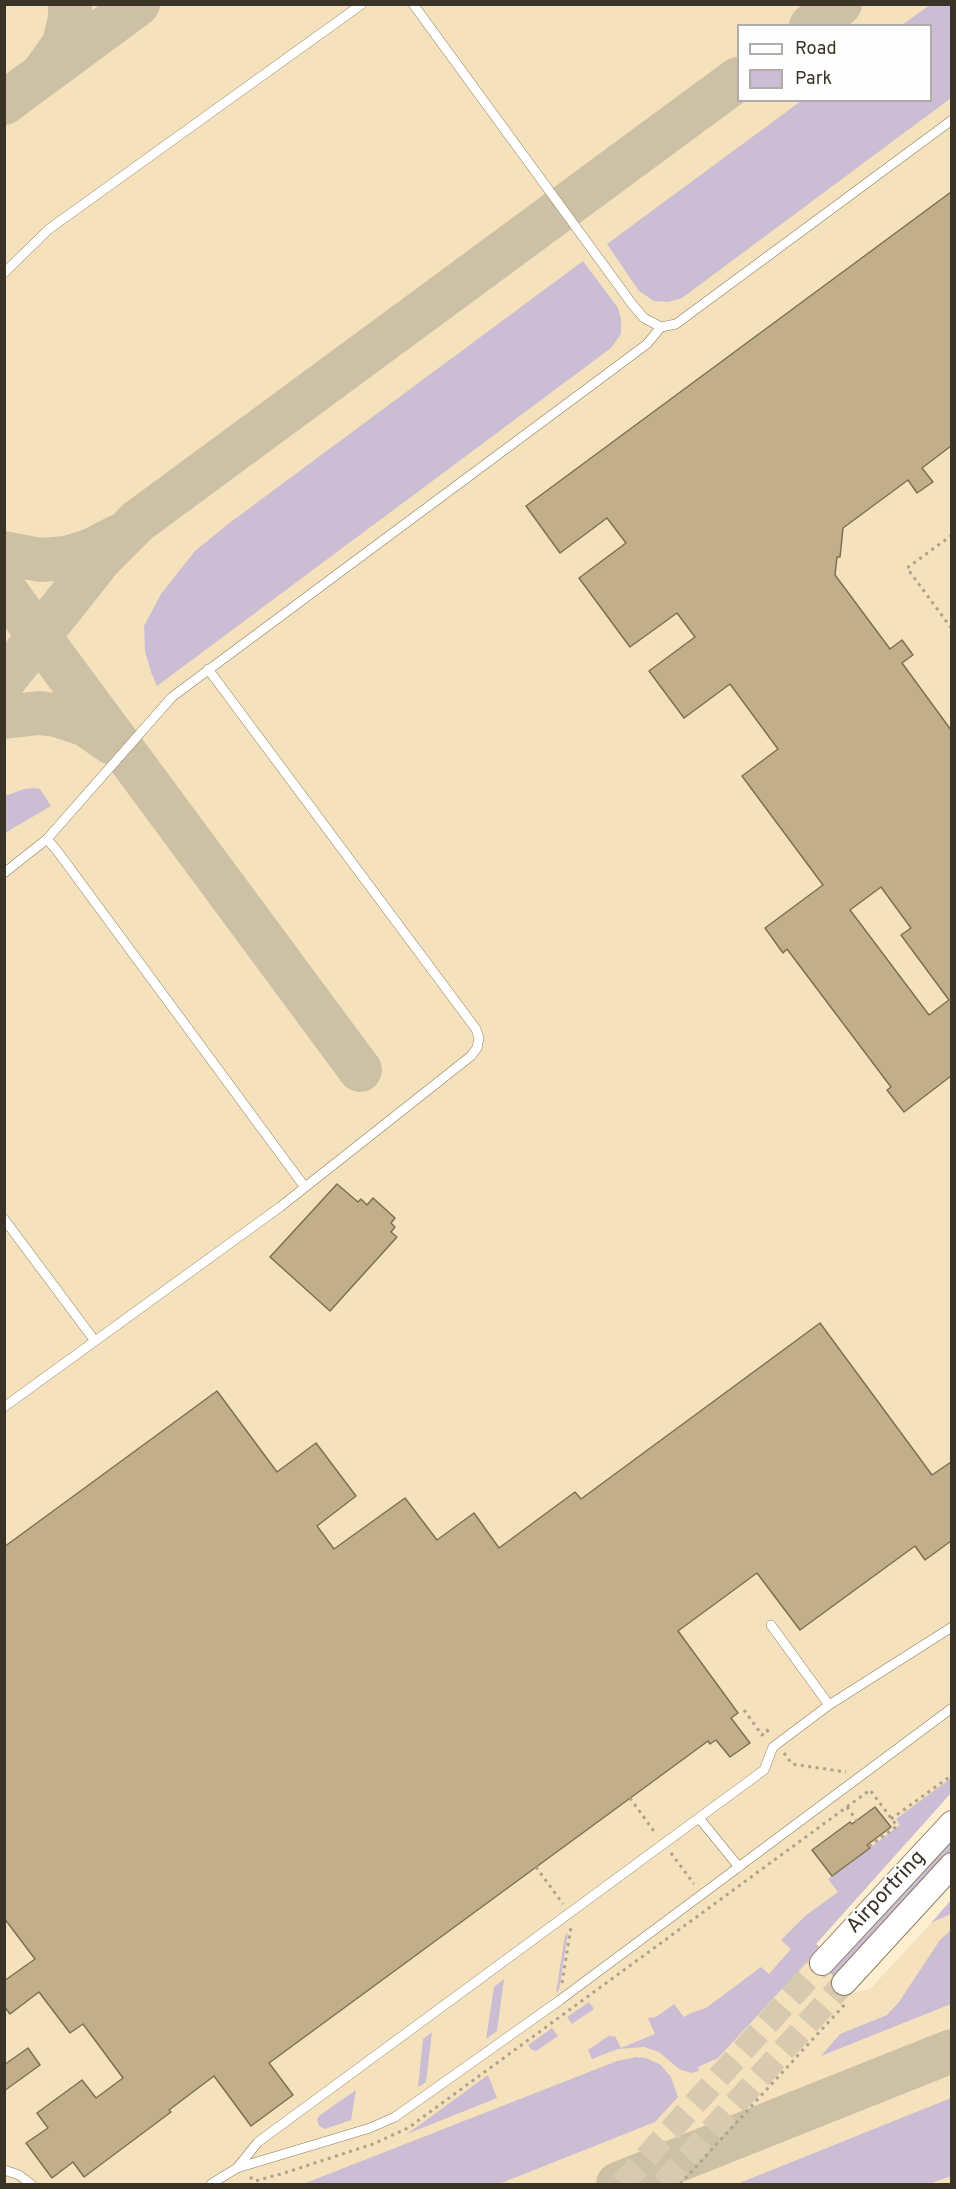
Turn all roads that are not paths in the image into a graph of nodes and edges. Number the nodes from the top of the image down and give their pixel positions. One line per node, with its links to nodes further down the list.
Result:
1 (362, 4): 4 (lane)
2 (413, 4): 5 (lane)
3 (951, 120): 5 (lane)
4 (4, 273)
5 (662, 327): 6 (lane)
6 (208, 669): 7 (lane); 9 (lane)
7 (47, 839): 8 (lane); 9 (lane)
8 (4, 873)
9 (304, 1186): 11 (lane)
10 (4, 1219): 11 (lane)
11 (95, 1341): 12 (lane)
12 (4, 1407)
13 (771, 1625): 15 (lane)
14 (951, 1627): 15 (lane)
15 (829, 1705): 17 (lane)
16 (951, 1708): 20 (lane)
17 (699, 1818): 20 (lane); 23 (lane)
18 (951, 1823): 21 (street, Airportring)
19 (951, 1865): 22 (street, Airportring)
20 (739, 1867): 23 (lane)
21 (822, 1963)
22 (847, 1990)
23 (237, 2168): 26 (lane)
24 (4, 2170): 25 (lane)
25 (31, 2184)
26 (210, 2184)

